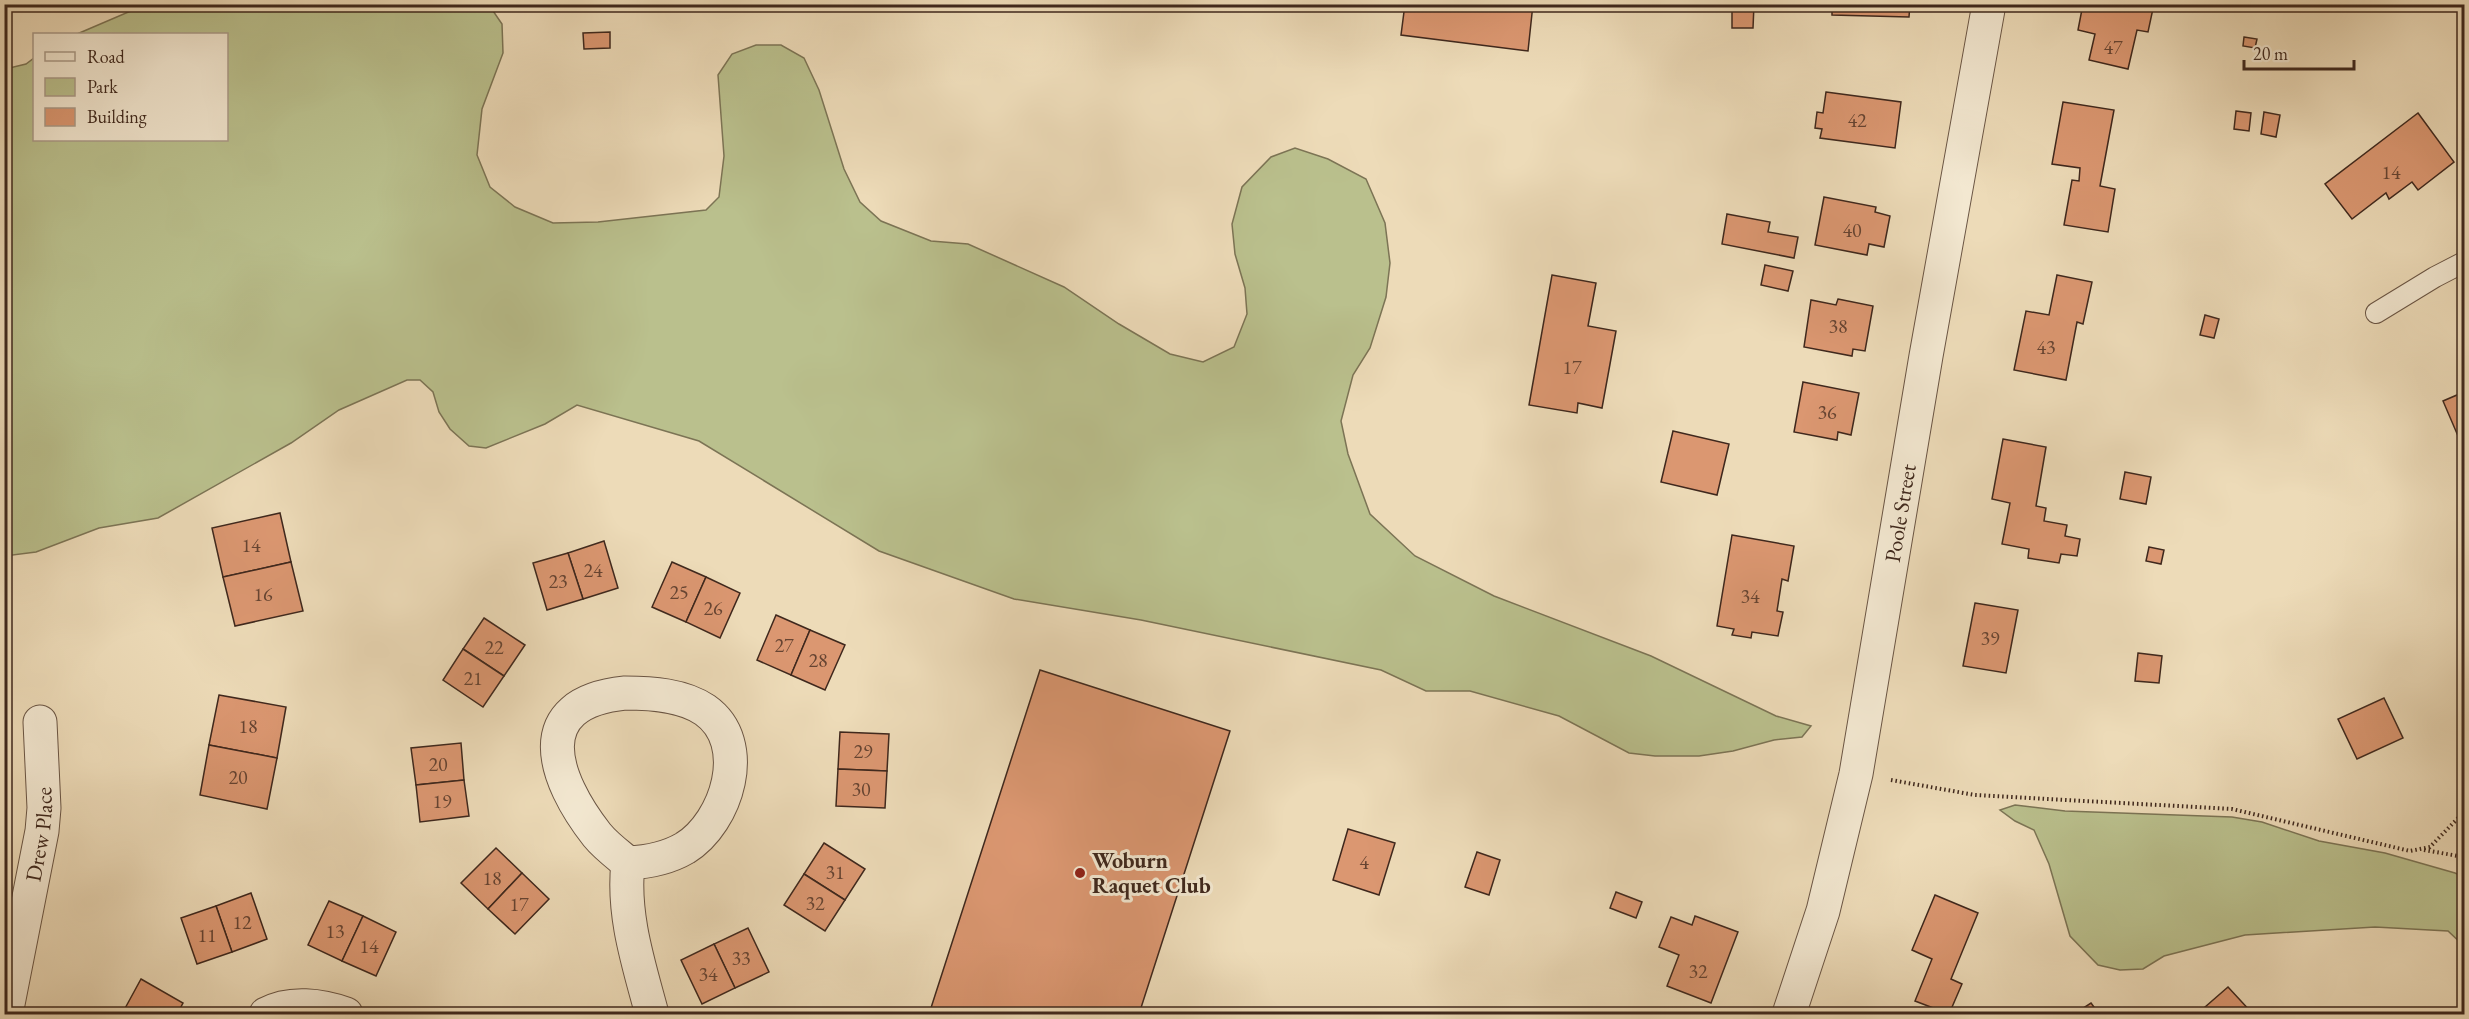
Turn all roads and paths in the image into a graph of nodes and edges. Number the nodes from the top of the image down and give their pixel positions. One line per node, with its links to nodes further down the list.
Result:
1 (1989, 4): 5 (street, Poole Street)
2 (2464, 262): 3 (lane)
3 (2376, 313)
4 (40, 722): 10 (street, Drew Place)
5 (1856, 774): 7 (path); 14 (street, Poole Street)
6 (2464, 812): 7 (path)
7 (2424, 850): 8 (path)
8 (2464, 857)
9 (628, 863): 9 (street); 13 (street)
10 (6, 1014)
11 (266, 1014): 12 (street)
12 (345, 1014)
13 (652, 1014)
14 (1790, 1014)

